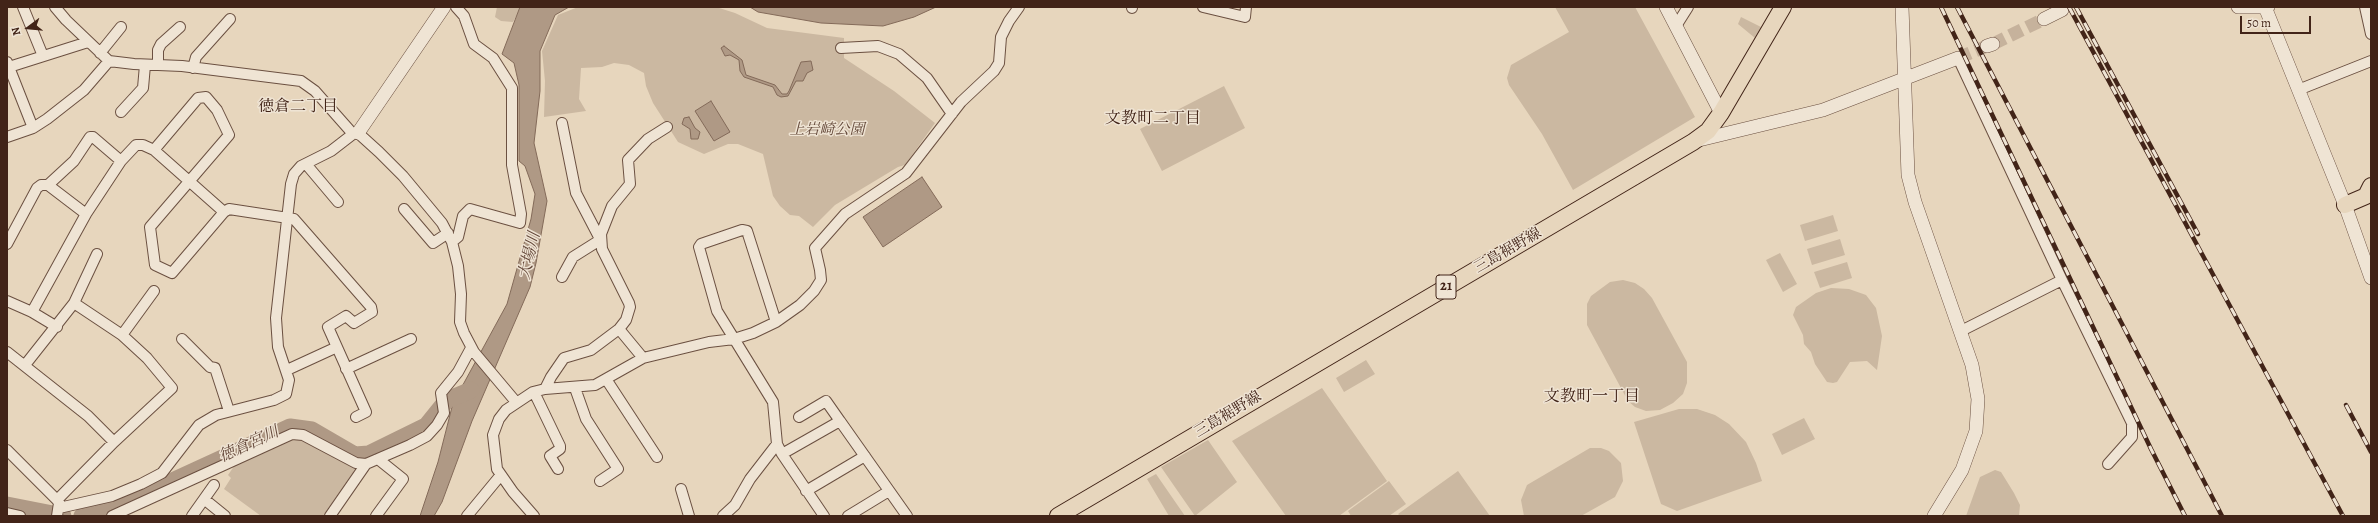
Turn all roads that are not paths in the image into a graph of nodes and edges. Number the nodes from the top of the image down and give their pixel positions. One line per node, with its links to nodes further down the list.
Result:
1 (23, 7): 26 (street)
2 (55, 7): 23 (street)
3 (444, 7): 42 (street)
4 (456, 7): 59 (street)
5 (1019, 7): 38 (street)
6 (1203, 7): 7 (street)
7 (1246, 7)
8 (1666, 7): 19 (street)
9 (1688, 7): 19 (street)
10 (1783, 7): 37 (main road, 三島裾野線 / 21)
11 (1902, 7): 34 (street)
12 (2238, 7): 13 (street)
13 (2265, 7): 14 (street); 35 (street)
14 (2268, 7)
15 (2365, 7): 22 (street)
16 (2062, 10): 18 (street)
17 (230, 19): 33 (street)
18 (2044, 19)
19 (1676, 26): 37 (street)
20 (121, 27): 25 (street)
21 (180, 27): 30 (street)
22 (2371, 34)
23 (88, 42): 25 (street); 26 (street)
24 (841, 48): 38 (street)
25 (100, 53): 28 (street)
26 (43, 56): 31 (street)
27 (1958, 58): 34 (street); 64 (street)
28 (108, 61): 32 (street); 41 (street)
29 (2371, 61): 35 (street)
30 (158, 64): 32 (street); 33 (street)
31 (8, 65): 41 (street)
32 (145, 65): 36 (street)
33 (193, 68): 42 (street)
34 (1904, 79): 44 (street); 72 (street)
35 (2298, 90): 52 (street)
36 (121, 112)
37 (1721, 113): 44 (main road, 三島裾野線 / 21)
38 (952, 114): 69 (street)
39 (562, 123): 58 (street)
40 (667, 127): 58 (street)
41 (33, 128): 43 (street)
42 (356, 133): 47 (street); 57 (street)
43 (7, 137)
44 (1693, 142): 125 (main road, 三島裾野線 / 21)
45 (154, 150): 46 (street); 48 (street); 48 (street)
46 (121, 161): 49 (street); 55 (street)
47 (306, 164): 51 (street); 56 (street)
48 (189, 182): 54 (street); 54 (street)
49 (48, 185): 55 (street); 60 (street)
50 (2369, 194): 52 (main road)
51 (338, 202)
52 (2345, 205): 63 (street)
53 (404, 209): 57 (street)
54 (224, 212): 56 (street)
55 (86, 214): 68 (street)
56 (288, 218): 77 (street); 83 (street)
57 (448, 233): 59 (street)
58 (600, 240): 62 (street); 71 (street)
59 (452, 242): 78 (street)
60 (7, 244)
61 (97, 254): 67 (street)
62 (562, 277)
63 (2371, 278)
64 (2062, 280): 72 (street); 101 (street)
65 (154, 291): 73 (street)
66 (7, 301): 68 (street)
67 (74, 303): 70 (street); 73 (street)
68 (32, 312): 70 (street)
69 (776, 322): 76 (street); 76 (street)
70 (57, 326): 81 (street)
71 (619, 329): 80 (street); 86 (street)
72 (1961, 331): 126 (street)
73 (122, 335): 93 (street)
74 (182, 339): 89 (street)
75 (411, 339): 82 (street)
76 (734, 339): 80 (street); 94 (street)
77 (337, 347): 82 (street); 83 (street)
78 (473, 350): 88 (street); 99 (street)
79 (7, 352): 81 (street)
80 (643, 358): 84 (street)
81 (25, 365): 93 (street)
82 (346, 368): 90 (street)
83 (287, 370): 89 (street)
84 (606, 379): 85 (street); 98 (street)
85 (575, 388): 86 (street); 104 (street)
86 (545, 389): 87 (street)
87 (534, 392): 88 (street); 102 (street)
88 (516, 402): 103 (street)
89 (229, 412): 110 (street)
90 (356, 417)
91 (799, 418): 92 (street)
92 (840, 421): 96 (street); 97 (street)
93 (114, 442): 110 (street)
94 (777, 444): 96 (street); 121 (street)
95 (7, 450): 110 (street)
96 (782, 454): 107 (street)
97 (865, 456): 107 (street); 108 (street)
98 (657, 457)
99 (378, 459): 100 (street); 117 (street)
100 (366, 464): 113 (street); 116 (street)
101 (2108, 464)
102 (558, 469)
103 (500, 476): 118 (street); 119 (street)
104 (600, 481)
105 (214, 485): 109 (street)
106 (681, 489): 120 (street)
107 (806, 491): 122 (street)
108 (890, 491): 123 (street); 124 (street)
109 (204, 499): 114 (street); 115 (street)
110 (58, 508)
111 (7, 513): 112 (street)
112 (20, 516)
113 (112, 516)
114 (192, 516)
115 (225, 516)
116 (330, 516)
117 (376, 516)
118 (467, 516)
119 (534, 516)
120 (689, 516)
121 (723, 516)
122 (824, 516)
123 (848, 516)
124 (907, 516)
125 (1058, 516)
126 (1934, 516)

